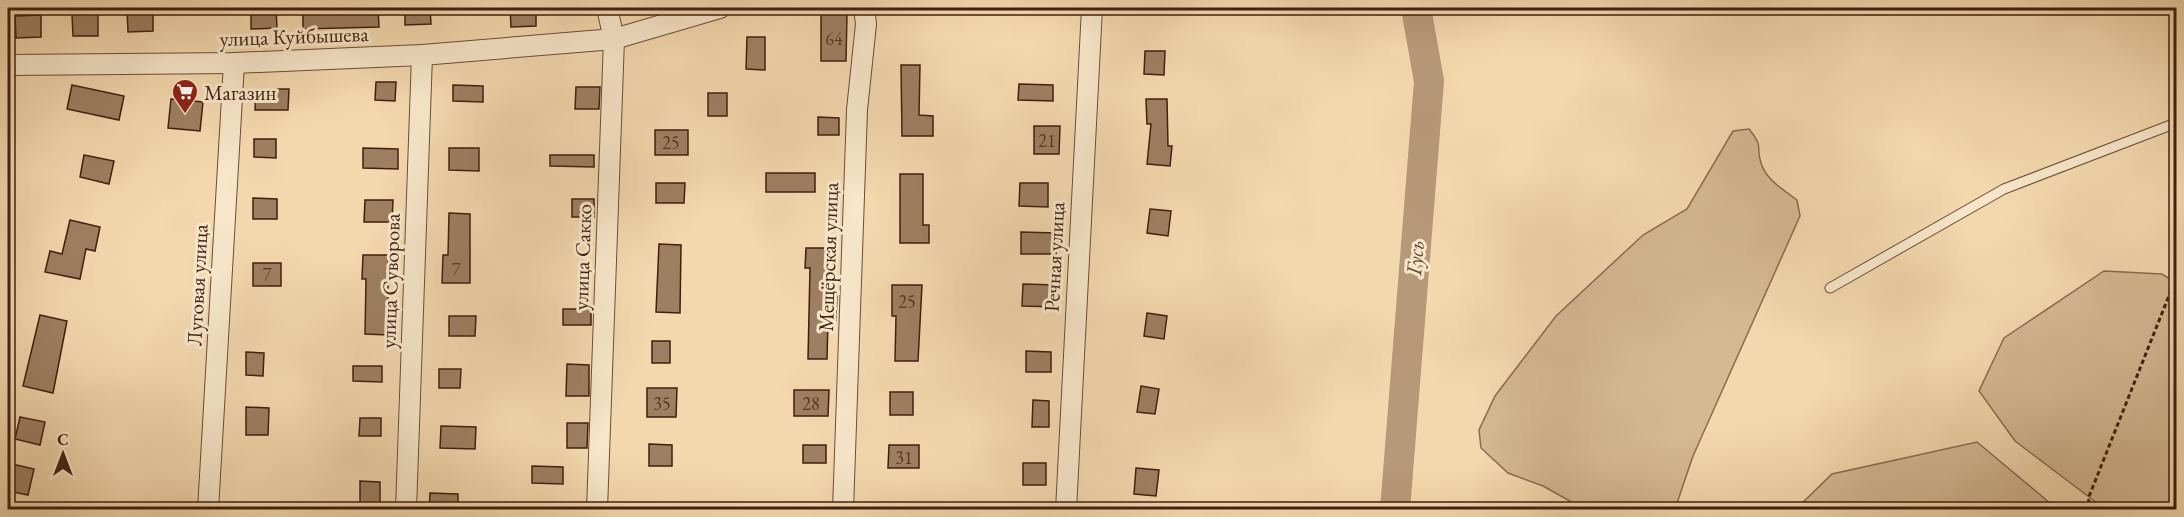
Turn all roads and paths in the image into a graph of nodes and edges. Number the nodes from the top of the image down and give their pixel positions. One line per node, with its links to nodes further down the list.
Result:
1 (607, 8): 5 (street, улица Сакко)
2 (720, 8): 5 (street, улица Куйбышева)
3 (864, 8): 15 (street, Мещёрская улица)
4 (1092, 8): 16 (street, Речная улица)
5 (614, 39): 6 (street, улица Куйбышева); 14 (street, улица Сакко)
6 (422, 55): 7 (street, улица Куйбышева); 13 (street, улица Суворова)
7 (234, 63): 8 (street, улица Куйбышева); 12 (street, Луговая улица)
8 (8, 65)
9 (2176, 123): 11 (lane)
10 (2176, 278): 17 (path)
11 (1830, 288)
12 (208, 510)
13 (406, 510)
14 (597, 510)
15 (843, 510)
16 (1066, 510)
17 (2093, 510)

